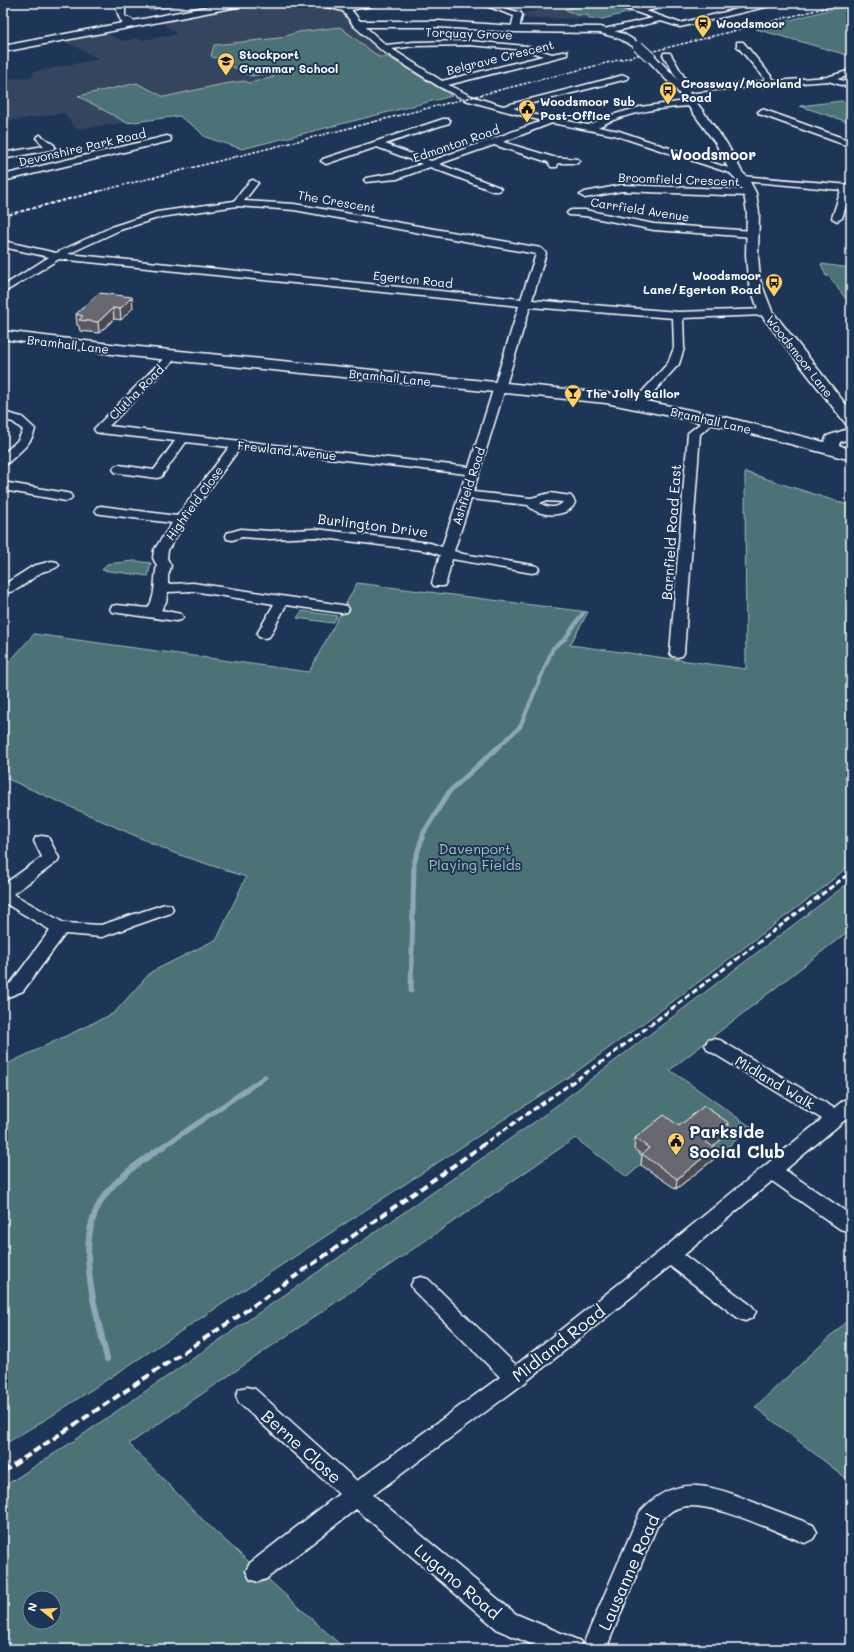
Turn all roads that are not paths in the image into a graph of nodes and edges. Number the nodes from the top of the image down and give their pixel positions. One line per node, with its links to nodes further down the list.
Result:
1 (242, 3): 12 (main road)
2 (322, 3): 9 (street)
3 (376, 3): 9 (street)
4 (482, 3): 15 (street)
5 (614, 3): 10 (street)
6 (671, 3): 10 (street)
7 (771, 3): 11 (street)
8 (119, 7): 12 (street); 13 (street)
9 (346, 10): 14 (street)
10 (638, 11): 11 (street)
11 (661, 19): 16 (street)
12 (144, 21): 13 (main road)
13 (132, 23): 19 (main road)
14 (357, 24): 15 (street, Woodsmoor Lane); 18 (street)
15 (515, 29): 16 (street, Woodsmoor Lane)
16 (607, 31): 29 (street, Woodsmoor Lane, bridge)
17 (740, 44): 27 (street)
18 (384, 48): 22 (street, Torquay Grove); 26 (street)
19 (3, 49)
20 (564, 53): 22 (street, Belgrave Crescent)
21 (667, 55): 29 (street)
22 (551, 56): 26 (street, Belgrave Crescent)
23 (851, 72): 25 (street)
24 (624, 77): 31 (street)
25 (828, 79): 27 (street); 28 (street)
26 (441, 84): 31 (street)
27 (774, 84): 29 (street)
28 (851, 86)
29 (685, 90): 30 (street, Woodsmoor Lane)
30 (691, 103): 35 (street); 47 (street, Woodsmoor Lane)
31 (502, 109): 34 (street)
32 (762, 112): 40 (street)
33 (446, 121): 39 (street)
34 (549, 121): 35 (street); 38 (street, Edmonton Road)
35 (591, 127): 47 (street)
36 (40, 138): 42 (street)
37 (167, 139): 43 (street, Devonshire Park Road)
38 (494, 142): 45 (street); 46 (street, Edmonton Road)
39 (377, 144): 44 (street); 46 (street)
40 (851, 144)
41 (63, 156): 43 (street)
42 (12, 161): 43 (street, Devonshire Park Road); 48 (street, Devonshire Park Road)
43 (72, 161)
44 (326, 161)
45 (575, 161)
46 (430, 164): 49 (street, Edmonton Road); 51 (street)
47 (739, 176): 52 (street); 53 (street, Woodsmoor Lane)
48 (3, 178)
49 (368, 180)
50 (253, 183): 55 (street)
51 (496, 188)
52 (849, 188): 57 (street)
53 (750, 193): 54 (street, Broomfield Crescent); 58 (street, Woodsmoor Lane)
54 (585, 195)
55 (237, 203): 61 (street, The Crescent); 63 (street, The Crescent)
56 (572, 213): 58 (street, Carrfield Avenue)
57 (837, 218)
58 (753, 234): 64 (street, Woodsmoor Lane)
59 (3, 240): 61 (street)
60 (3, 244): 61 (street)
61 (61, 254): 62 (street, The Crescent); 63 (street, Egerton Road)
62 (3, 290)
63 (525, 303): 65 (street, Egerton Road); 68 (street, The Crescent)
64 (766, 312): 65 (street, Egerton Road); 73 (street, Woodsmoor Lane)
65 (678, 315): 69 (street)
66 (3, 335): 67 (main road, Bramhall Lane)
67 (173, 355): 68 (main road, Bramhall Lane); 72 (street, Clutha Road)
68 (498, 388): 69 (main road, Bramhall Lane); 79 (street, Ashfield Road)
69 (637, 404): 71 (main road, Bramhall Lane)
70 (3, 416): 77 (street)
71 (711, 420): 73 (main road, Bramhall Lane); 99 (street, Barnfield Road East)
72 (100, 429): 74 (street, Frewland Avenue)
73 (845, 434): 76 (main road, Bramhall Lane)
74 (184, 438): 75 (street, Frewland Avenue); 78 (street)
75 (238, 444): 79 (street, Frewland Avenue); 85 (street, Highfield Close)
76 (851, 455)
77 (3, 461)
78 (119, 469)
79 (474, 471): 81 (street, Ashfield Road)
80 (3, 486): 82 (street)
81 (466, 495): 83 (street); 87 (street, Ashfield Road)
82 (66, 497)
83 (533, 502)
84 (101, 510): 85 (street)
85 (180, 520): 91 (street, Highfield Close)
86 (232, 536): 87 (street, Burlington Drive)
87 (446, 554): 89 (street, Burlington Drive); 90 (street, Ashfield Road)
88 (52, 565): 92 (street)
89 (532, 569)
90 (439, 583)
91 (162, 588): 93 (street); 96 (street, Highfield Close)
92 (4, 590)
93 (282, 601): 95 (street); 98 (street)
94 (117, 609): 96 (street)
95 (342, 609)
96 (152, 613): 97 (street)
97 (176, 617)
98 (264, 634)
99 (677, 653)
100 (42, 841): 101 (street)
101 (3, 894): 103 (street)
102 (165, 909): 103 (street)
103 (60, 928): 104 (street)
104 (3, 992)
105 (714, 1045): 107 (street, Midland Walk)
106 (851, 1105): 107 (street, Midland Road)
107 (835, 1118): 108 (street, Midland Road)
108 (772, 1171): 109 (street); 110 (street, Midland Road)
109 (847, 1223)
110 (670, 1255): 112 (street); 113 (street, Midland Road)
111 (420, 1285): 113 (street)
112 (745, 1312)
113 (515, 1378): 115 (street, Midland Road)
114 (247, 1396): 115 (street, Berne Close)
115 (356, 1495): 117 (street, Midland Road); 118 (street, Lugano Road)
116 (805, 1532): 119 (street, Lausanne Road)
117 (258, 1571)
118 (571, 1649)
119 (594, 1649)

